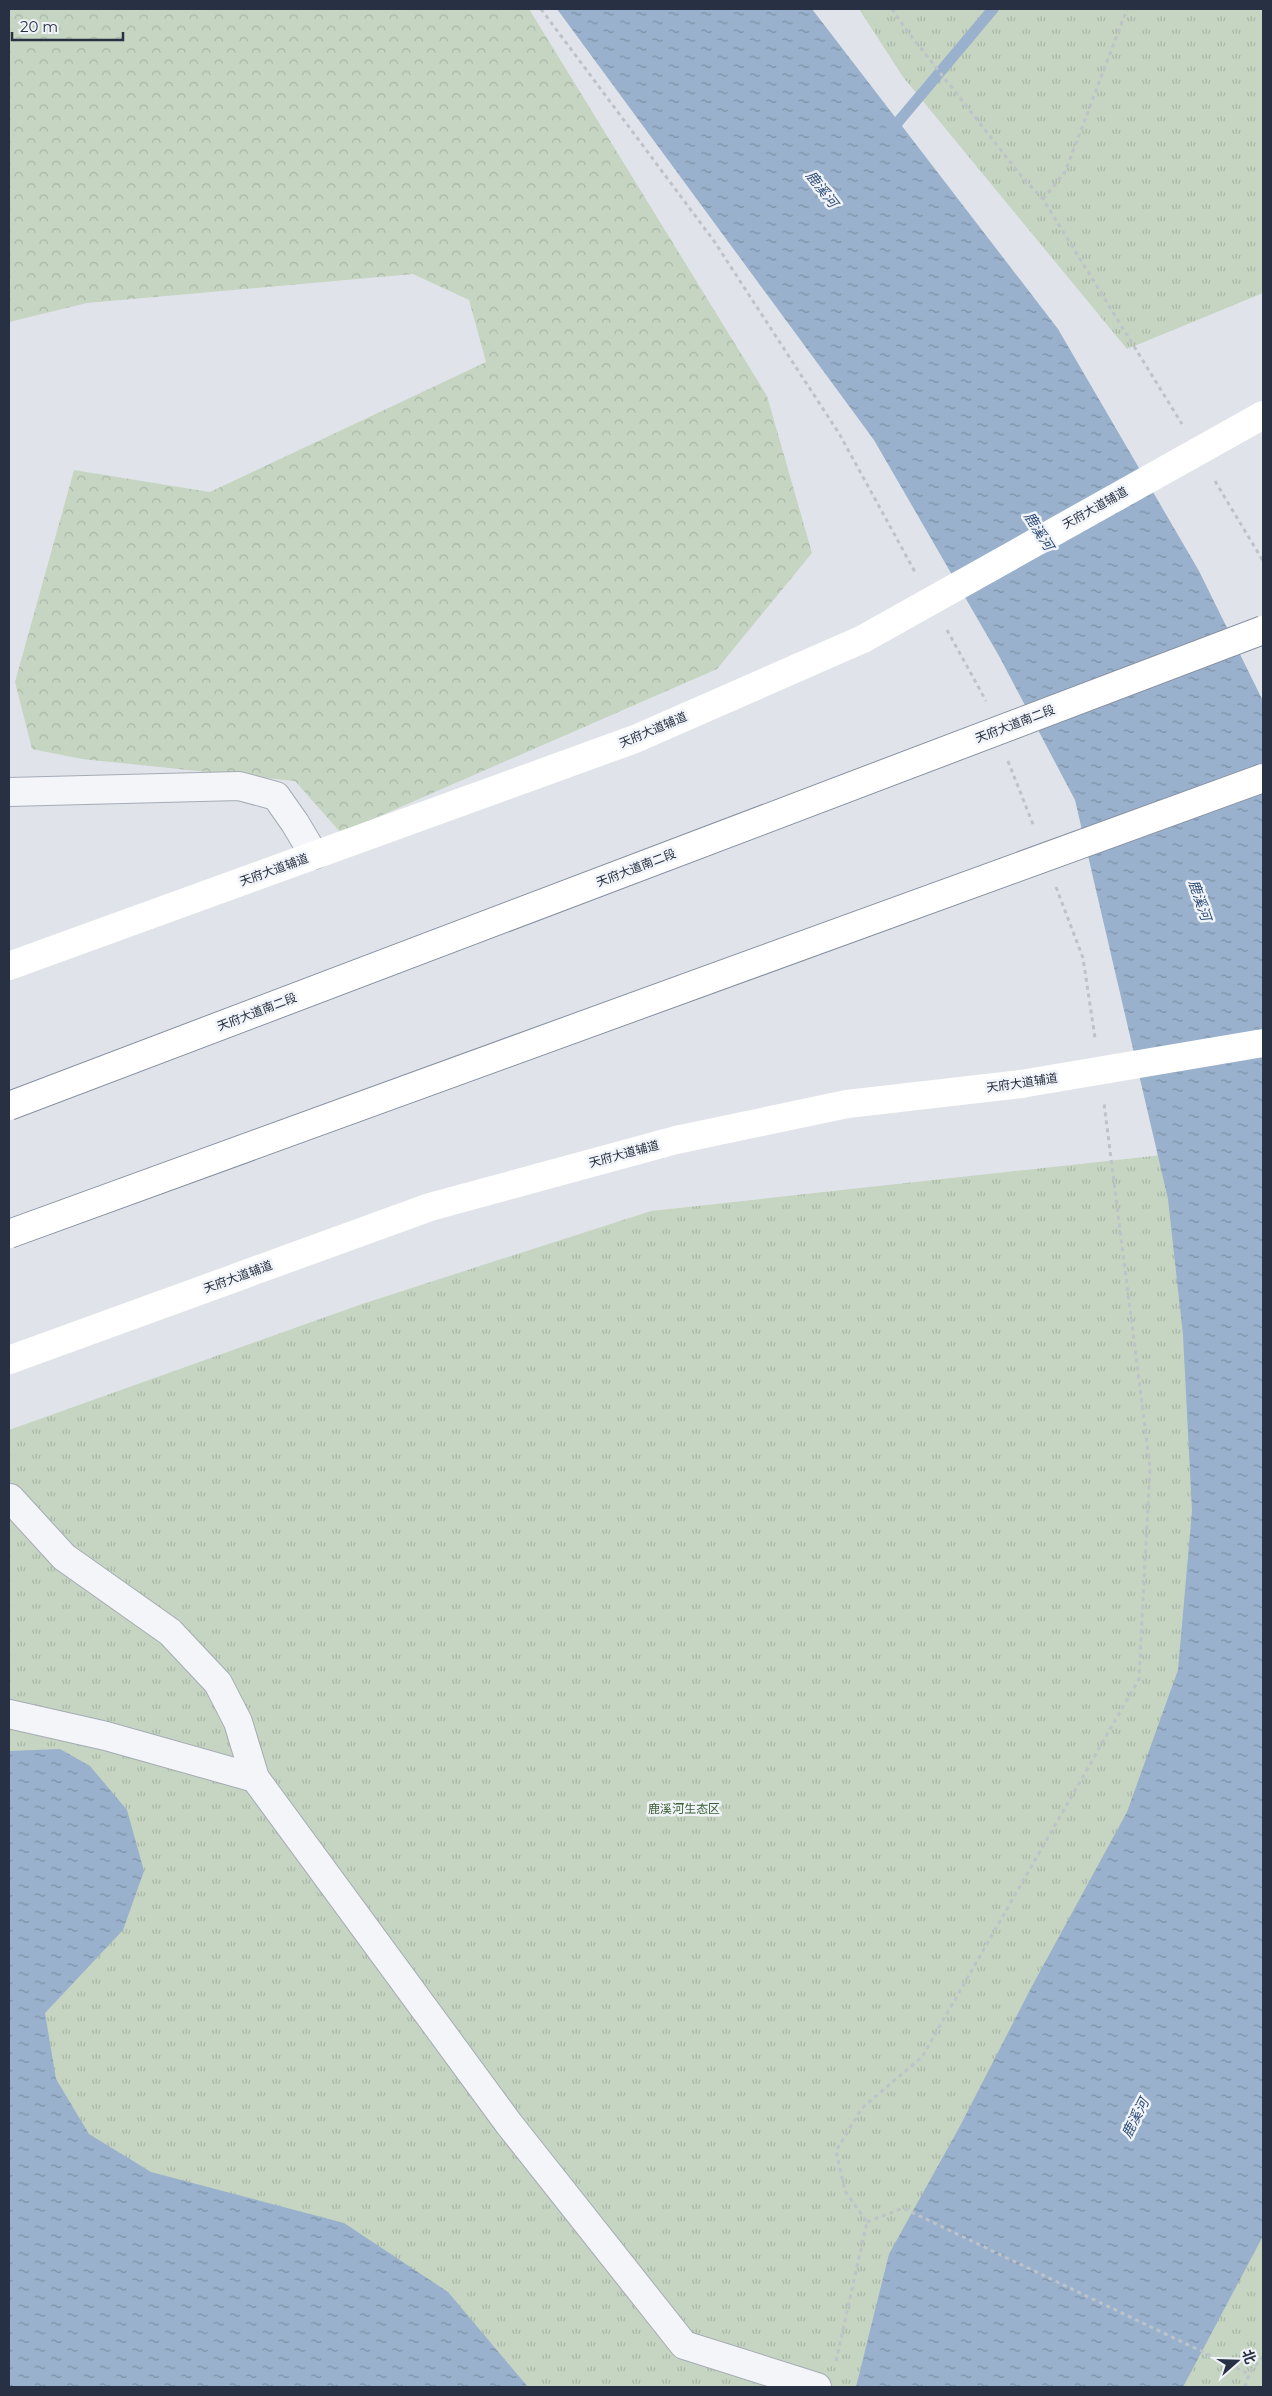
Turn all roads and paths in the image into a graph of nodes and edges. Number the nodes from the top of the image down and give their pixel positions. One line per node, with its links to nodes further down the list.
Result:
1 (541, 9): 9 (path)
2 (892, 9): 4 (path)
3 (1126, 9): 4 (path)
4 (1042, 199): 6 (path)
5 (1263, 416): 17 (main road, 天府大道辅道, bridge)
6 (1184, 429)
7 (1214, 478): 8 (path)
8 (1263, 561)
9 (916, 574)
10 (945, 626): 12 (path)
11 (1263, 630): 23 (main road, 天府大道南二段, bridge)
12 (987, 704)
13 (1008, 758): 16 (path)
14 (1263, 778): 24 (main road, bridge)
15 (9, 792): 17 (street)
16 (1035, 831)
17 (314, 855): 19 (main road, 天府大道辅道)
18 (1056, 886): 21 (path)
19 (9, 966)
20 (1263, 1043): 25 (main road, 天府大道辅道, bridge)
21 (1096, 1047)
22 (1103, 1096): 29 (path)
23 (9, 1106)
24 (9, 1234)
25 (9, 1360)
26 (10, 1498): 28 (street)
27 (9, 1714): 28 (street)
28 (255, 1778): 32 (street)
29 (867, 2222): 31 (path); 32 (path)
30 (1263, 2356): 31 (path)
31 (1249, 2374): 33 (path)
32 (826, 2378)
33 (1245, 2387)

